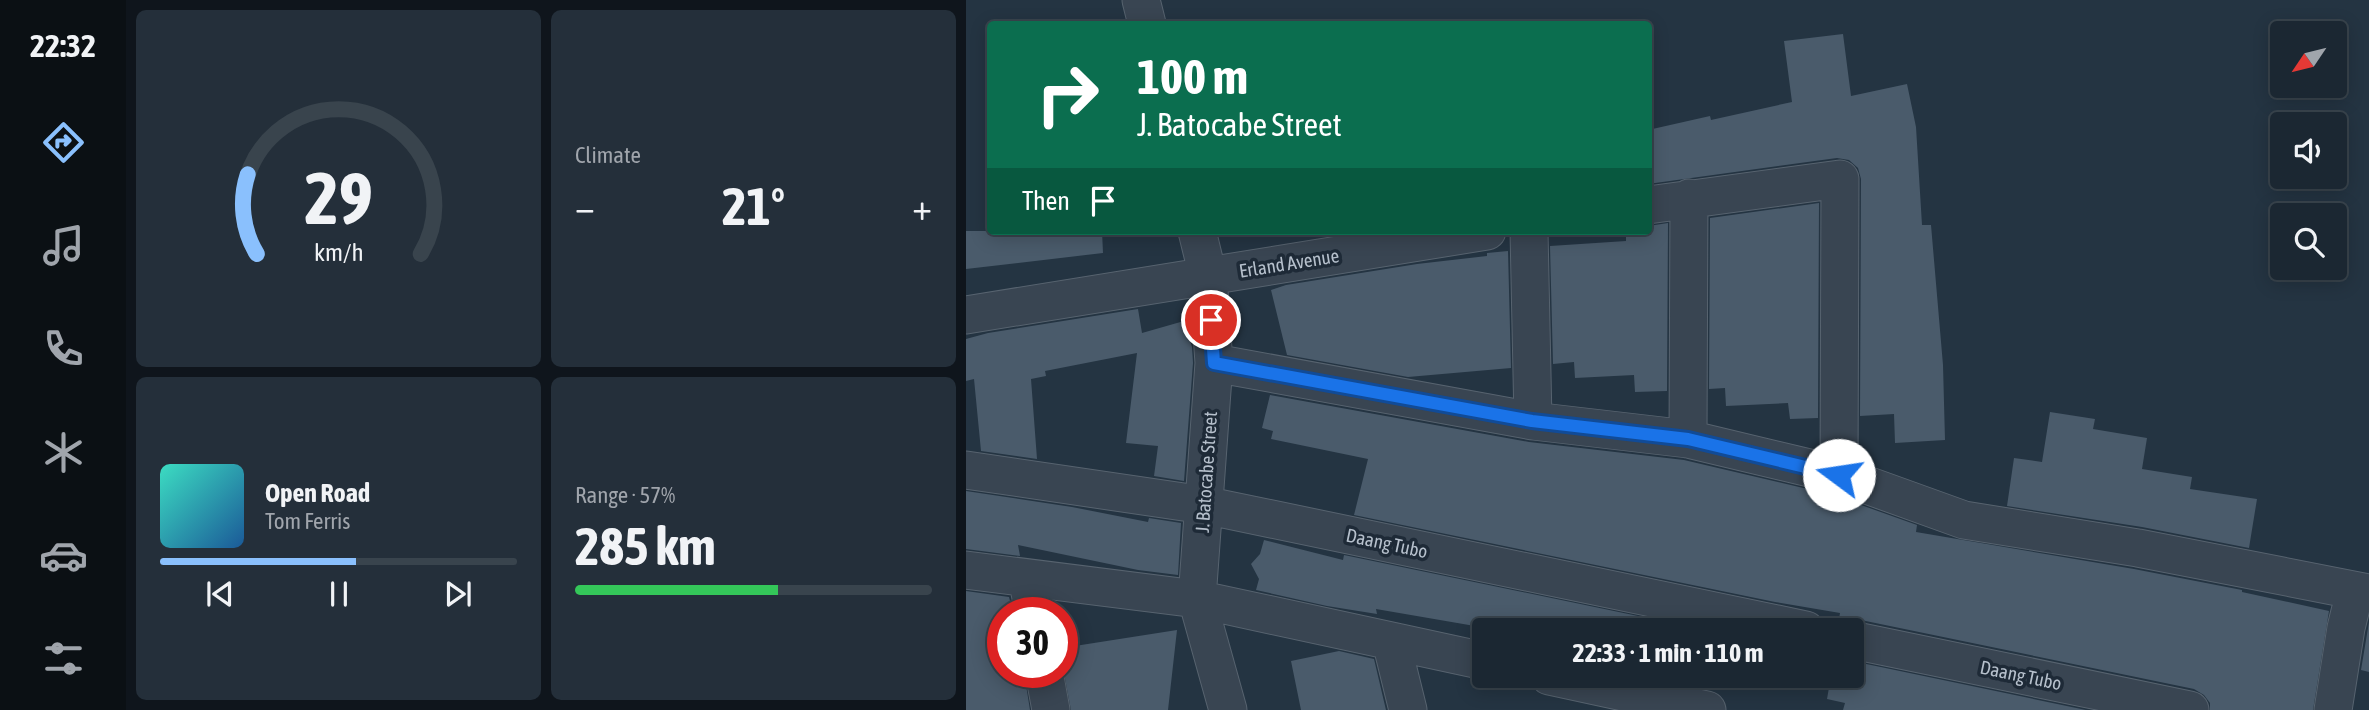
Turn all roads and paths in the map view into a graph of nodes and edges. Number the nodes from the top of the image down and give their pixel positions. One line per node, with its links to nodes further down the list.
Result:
1 (1141, 0): 2 (street)
2 (1146, 21)
3 (1689, 198): 4 (street); 12 (street); 14 (street)
4 (1652, 204)
5 (1198, 235): 8 (street, J. Batocabe Street)
6 (1462, 235): 8 (street, Erland Avenue)
7 (1529, 235): 11 (street)
8 (1208, 276): 9 (street, Erland Avenue); 10 (street, J. Batocabe Street)
9 (966, 315)
10 (1214, 363): 11 (street); 15 (street, J. Batocabe Street)
11 (1532, 421): 12 (street)
12 (1688, 439): 14 (street)
13 (966, 470): 15 (street, Daang Tubo)
14 (1839, 475): 17 (street)
15 (1204, 505): 19 (street, J. Batocabe Street); 20 (street, Daang Tubo)
16 (966, 570): 18 (street)
17 (2362, 592): 31 (street)
18 (1030, 595): 19 (street)
19 (1197, 599): 21 (street); 27 (street, J. Batocabe Street)
20 (1747, 618)
21 (1391, 641): 23 (street); 28 (street)
22 (1864, 642): 30 (street, Daang Tubo)
23 (1472, 659)
24 (1047, 688): 26 (street)
25 (1605, 688): 29 (street)
26 (1051, 710)
27 (1228, 710)
28 (1408, 710)
29 (1707, 710)
30 (2190, 710)
31 (2333, 710)

